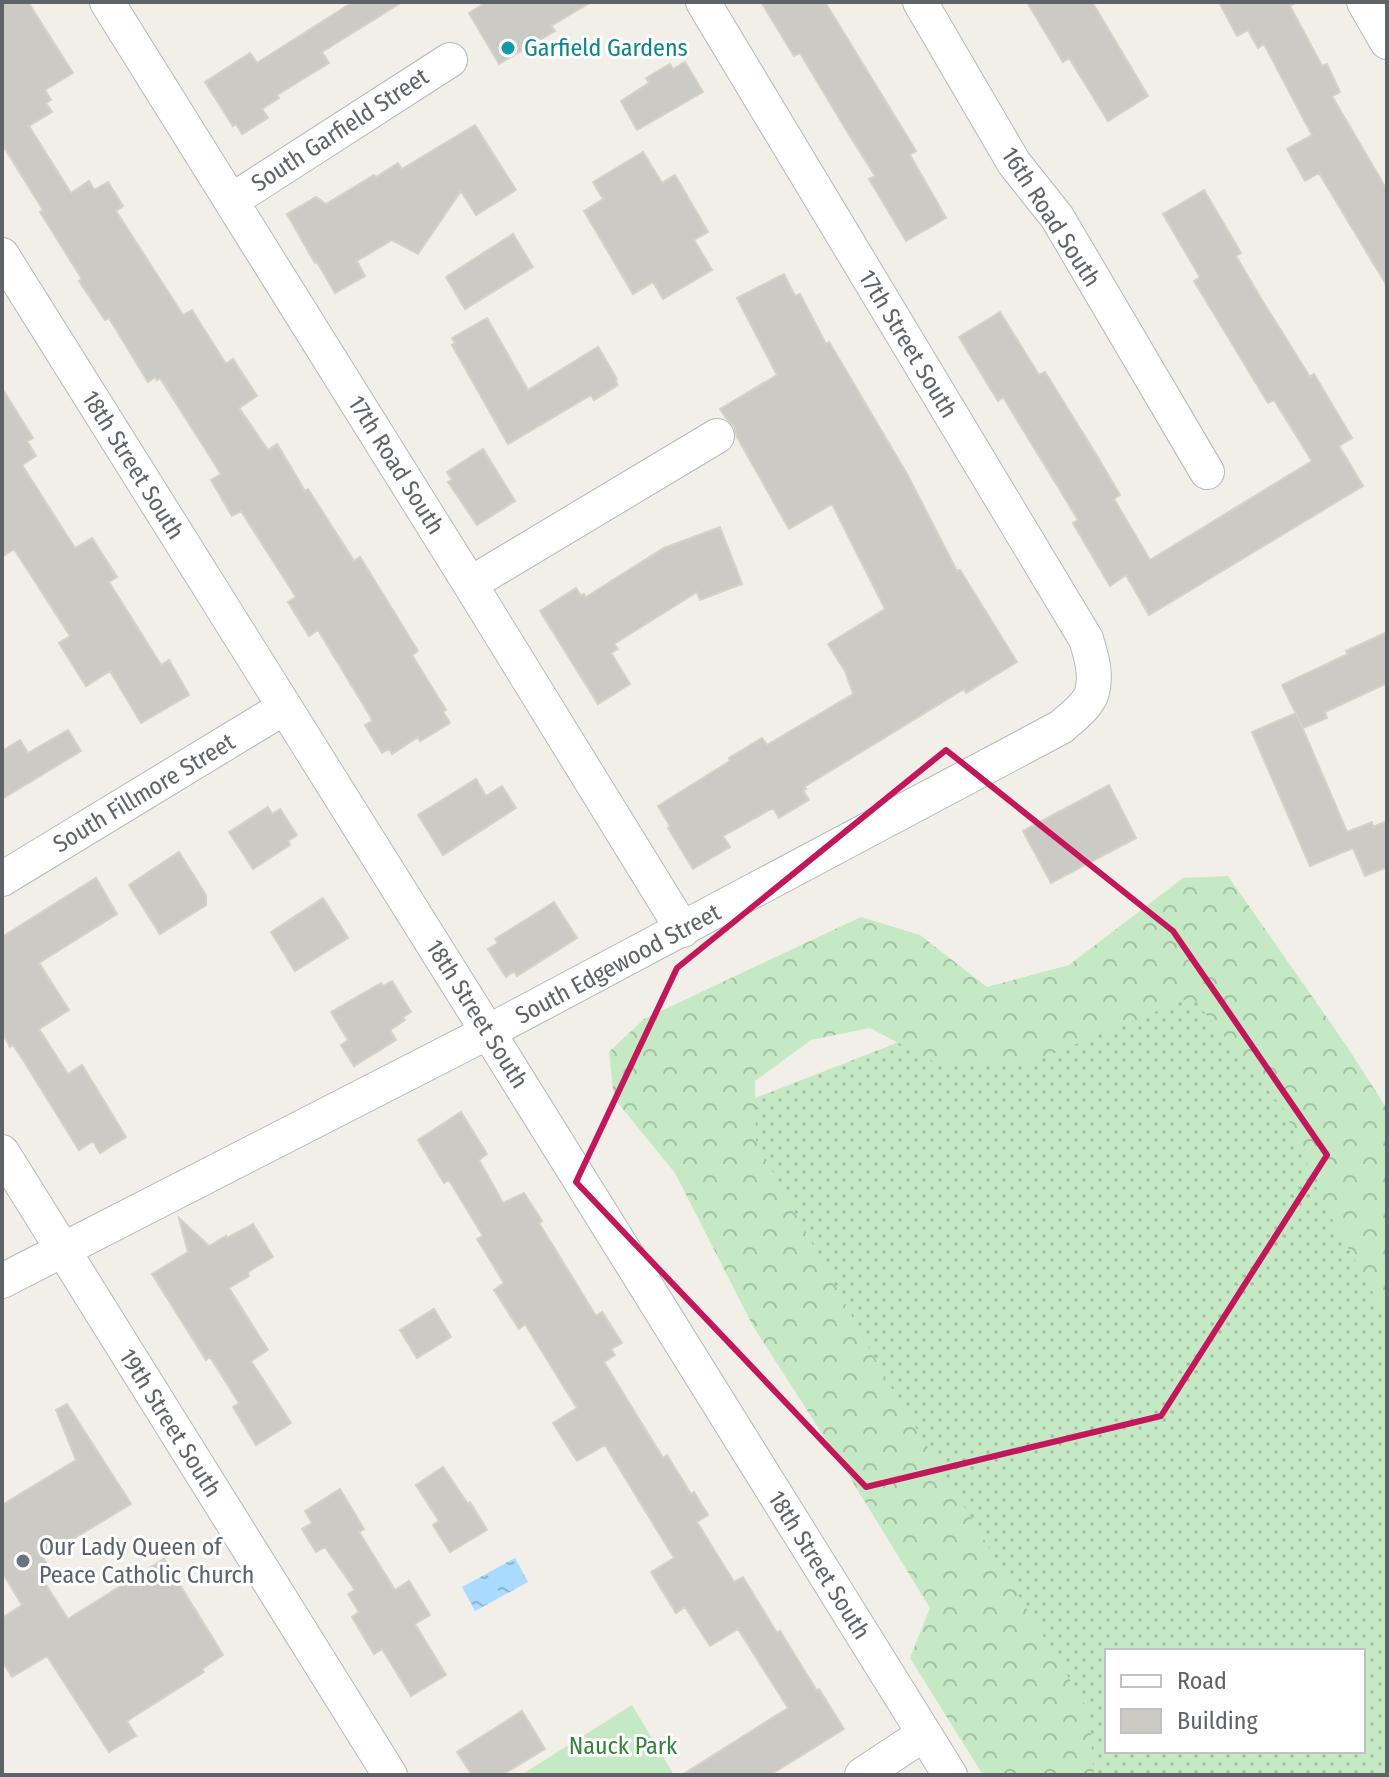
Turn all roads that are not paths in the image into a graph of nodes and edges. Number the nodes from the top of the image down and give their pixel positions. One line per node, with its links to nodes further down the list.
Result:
1 (107, 2): 7 (street, 17th Road South)
2 (703, 2): 12 (street, 17th Street South)
3 (920, 2): 10 (street, 16th Road South)
4 (1364, 2): 5 (street)
5 (1387, 42)
6 (450, 60): 7 (street, South Garfield Street)
7 (231, 201): 11 (street, 17th Road South)
8 (2, 255): 13 (street, 18th Street South)
9 (717, 436): 11 (street)
10 (1207, 472)
11 (470, 584): 15 (street, 17th Road South)
12 (1092, 693): 15 (street, South Edgewood Street)
13 (285, 707): 14 (street, South Fillmore Street); 16 (street, 18th Street South)
14 (2, 879)
15 (683, 930): 16 (street, South Edgewood Street)
16 (488, 1032): 18 (street, South Edgewood Street); 20 (street, 18th Street South)
17 (2, 1152): 18 (street, 19th Street South)
18 (63, 1250): 19 (street, South Edgewood Street); 21 (street, 19th Street South)
19 (2, 1281)
20 (924, 1734): 22 (street); 23 (street, 18th Street South)
21 (390, 1775)
22 (862, 1775)
23 (950, 1775)

